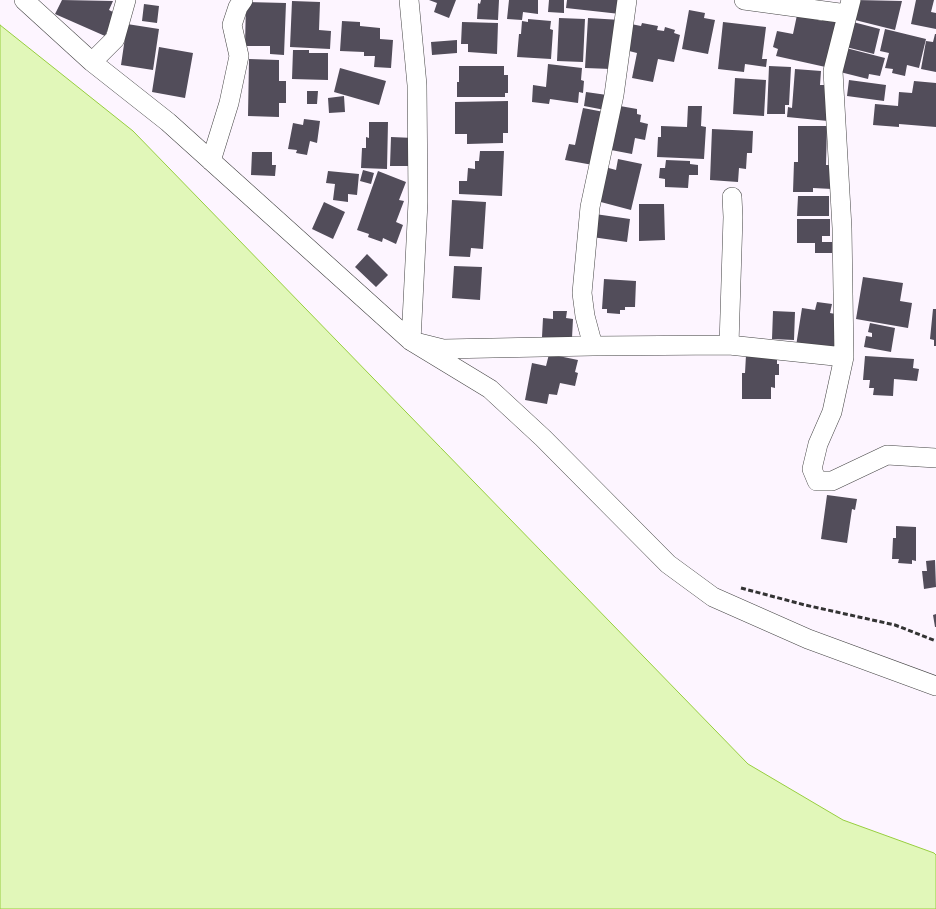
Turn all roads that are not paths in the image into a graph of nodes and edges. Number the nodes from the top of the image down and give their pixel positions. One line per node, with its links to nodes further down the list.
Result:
1 (24, 0): 8 (street)
2 (126, 0): 8 (street)
3 (244, 0): 9 (street)
4 (409, 0): 11 (street)
5 (627, 0): 13 (street)
6 (744, 0): 7 (street)
7 (849, 7): 14 (street)
8 (92, 62): 9 (street)
9 (211, 161): 11 (street)
10 (732, 197): 12 (street)
11 (411, 341): 13 (street); 16 (street)
12 (729, 345): 13 (street); 14 (street)
13 (593, 346)
14 (844, 357): 15 (street)
15 (936, 458)
16 (936, 686)

